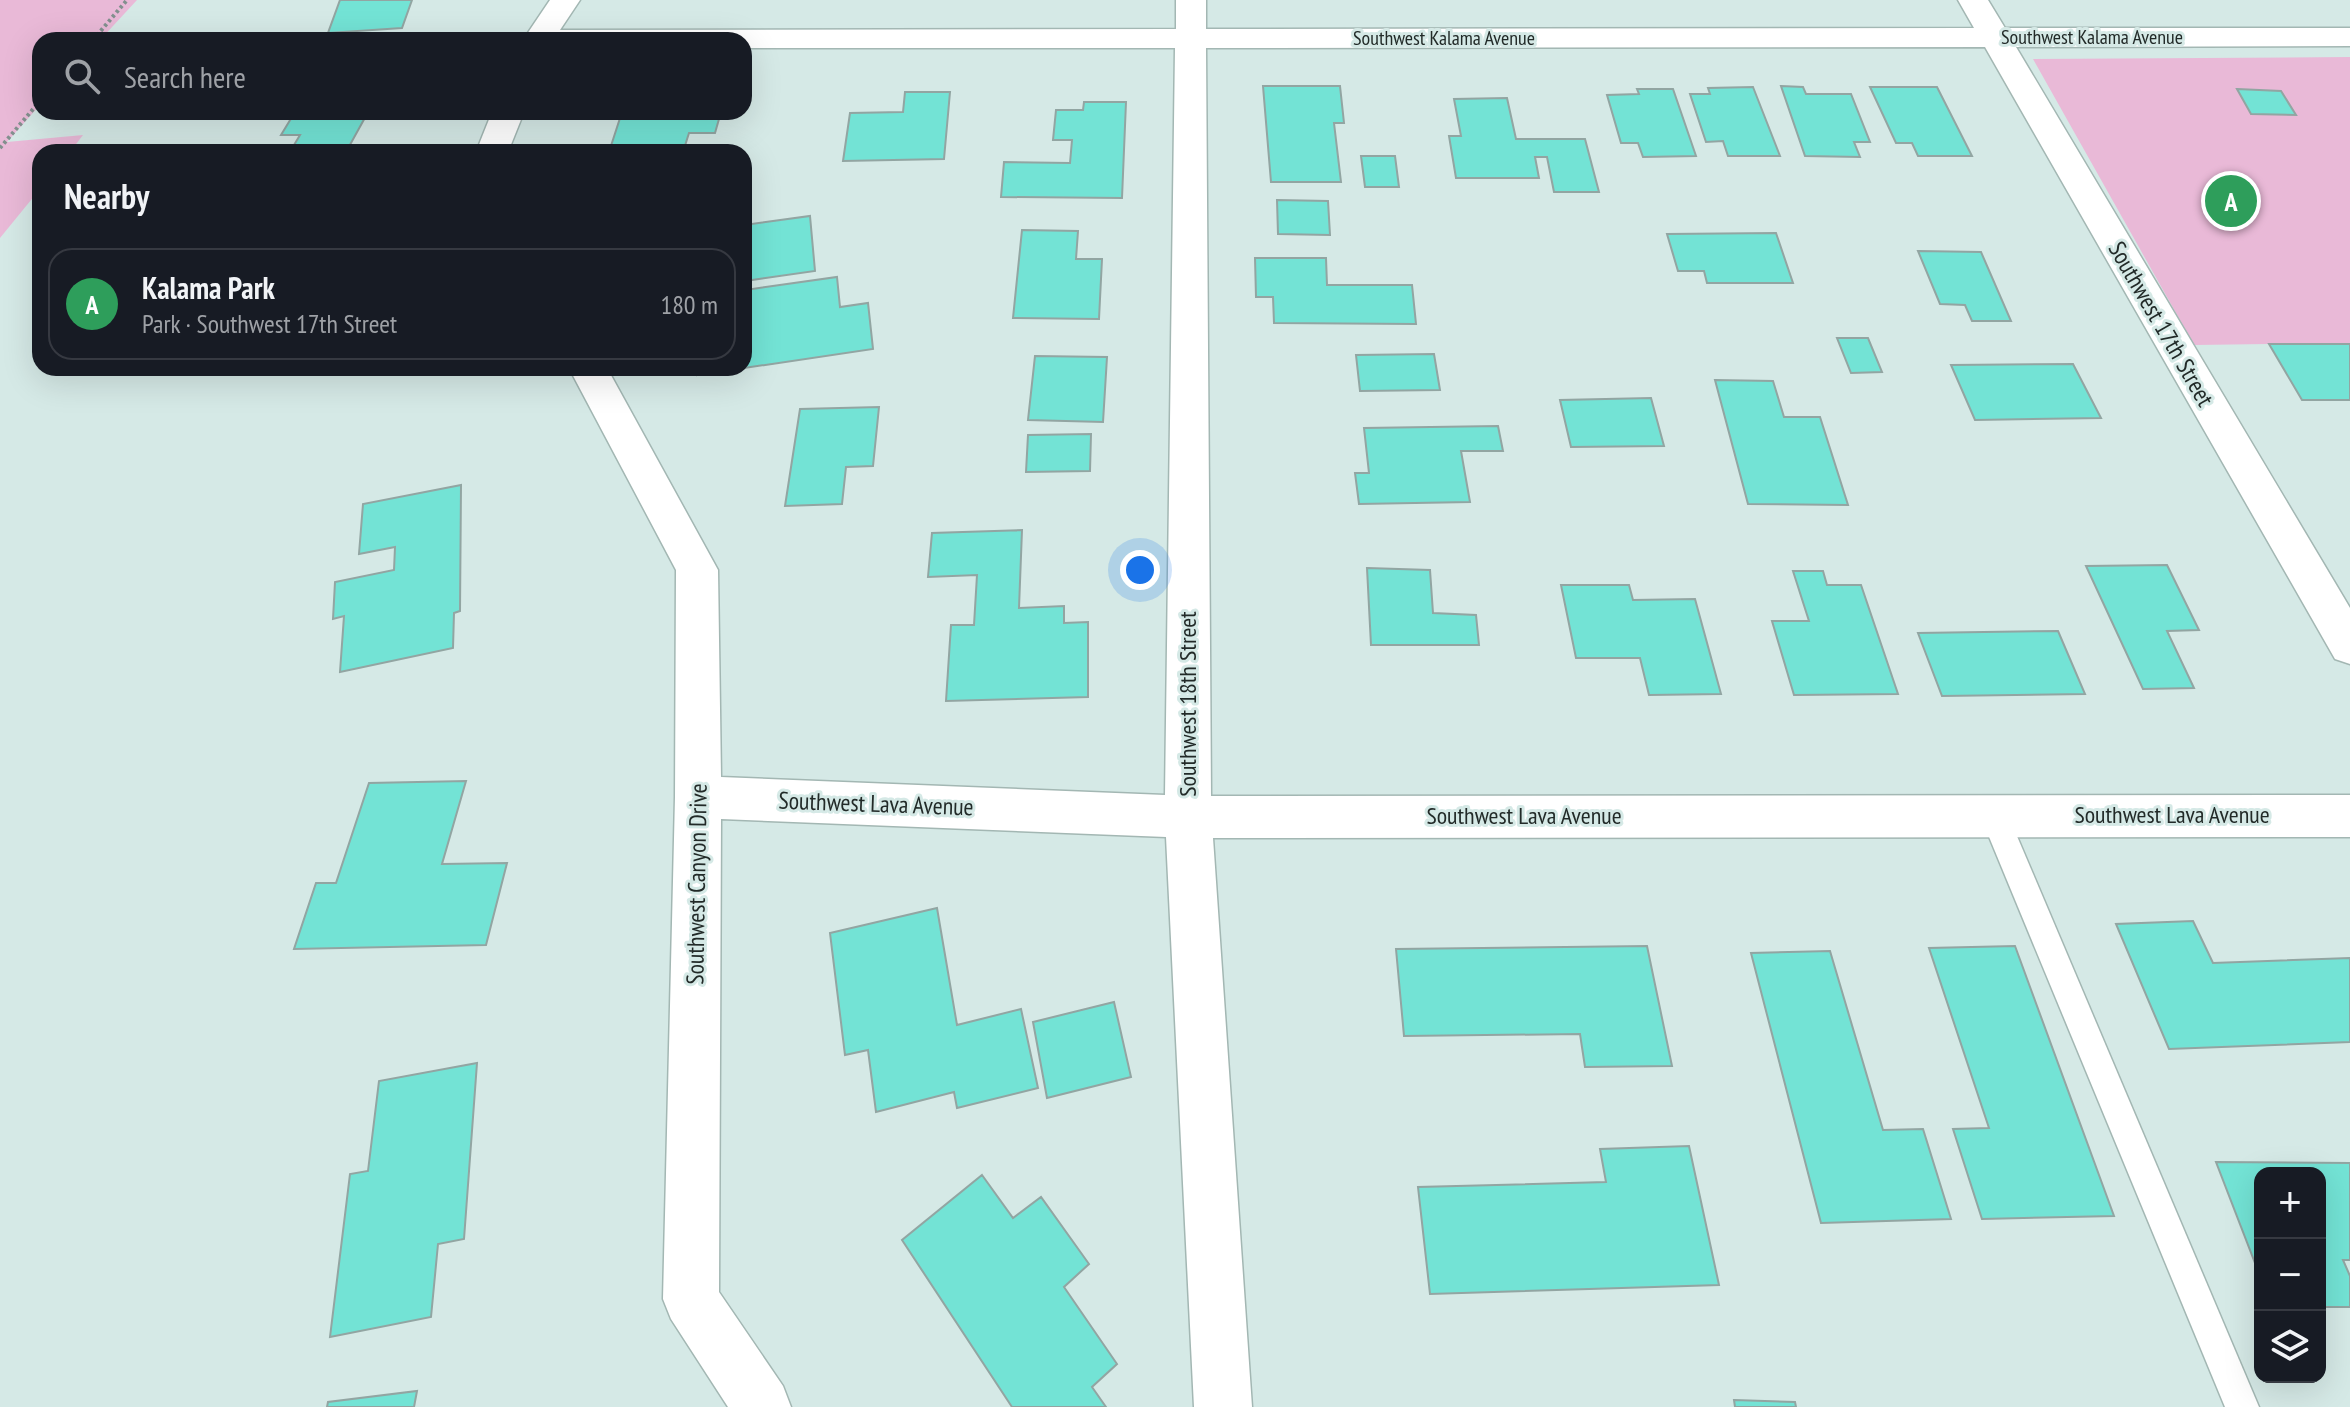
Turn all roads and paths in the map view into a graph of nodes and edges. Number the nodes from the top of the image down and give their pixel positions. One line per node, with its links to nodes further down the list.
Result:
1 (127, 0): 5 (path)
2 (565, 0): 6 (street)
3 (1973, 0): 8 (street, Southwest 17th Street)
4 (1191, 19): 7 (street, Southwest Kalama Avenue); 8 (street, Southwest Kalama Avenue); 19 (street, Southwest 18th Street)
5 (100, 32)
6 (543, 32)
7 (752, 32)
8 (1993, 37): 9 (street, Southwest Kalama Avenue); 15 (street, Southwest 17th Street)
9 (2350, 37)
10 (32, 110): 13 (path)
11 (505, 120): 12 (street)
12 (495, 144)
13 (0, 148)
14 (592, 376): 16 (street, Southwest Canyon Drive)
15 (2350, 646)
16 (698, 797): 19 (street, Southwest Lava Avenue); 20 (street, Southwest Canyon Drive)
17 (1994, 815): 18 (street, Southwest Lava Avenue); 19 (street, Southwest Lava Avenue); 22 (lane)
18 (2350, 816)
19 (1188, 817): 21 (street, Southwest 18th Street)
20 (762, 1407)
21 (1223, 1407)
22 (2242, 1407)

